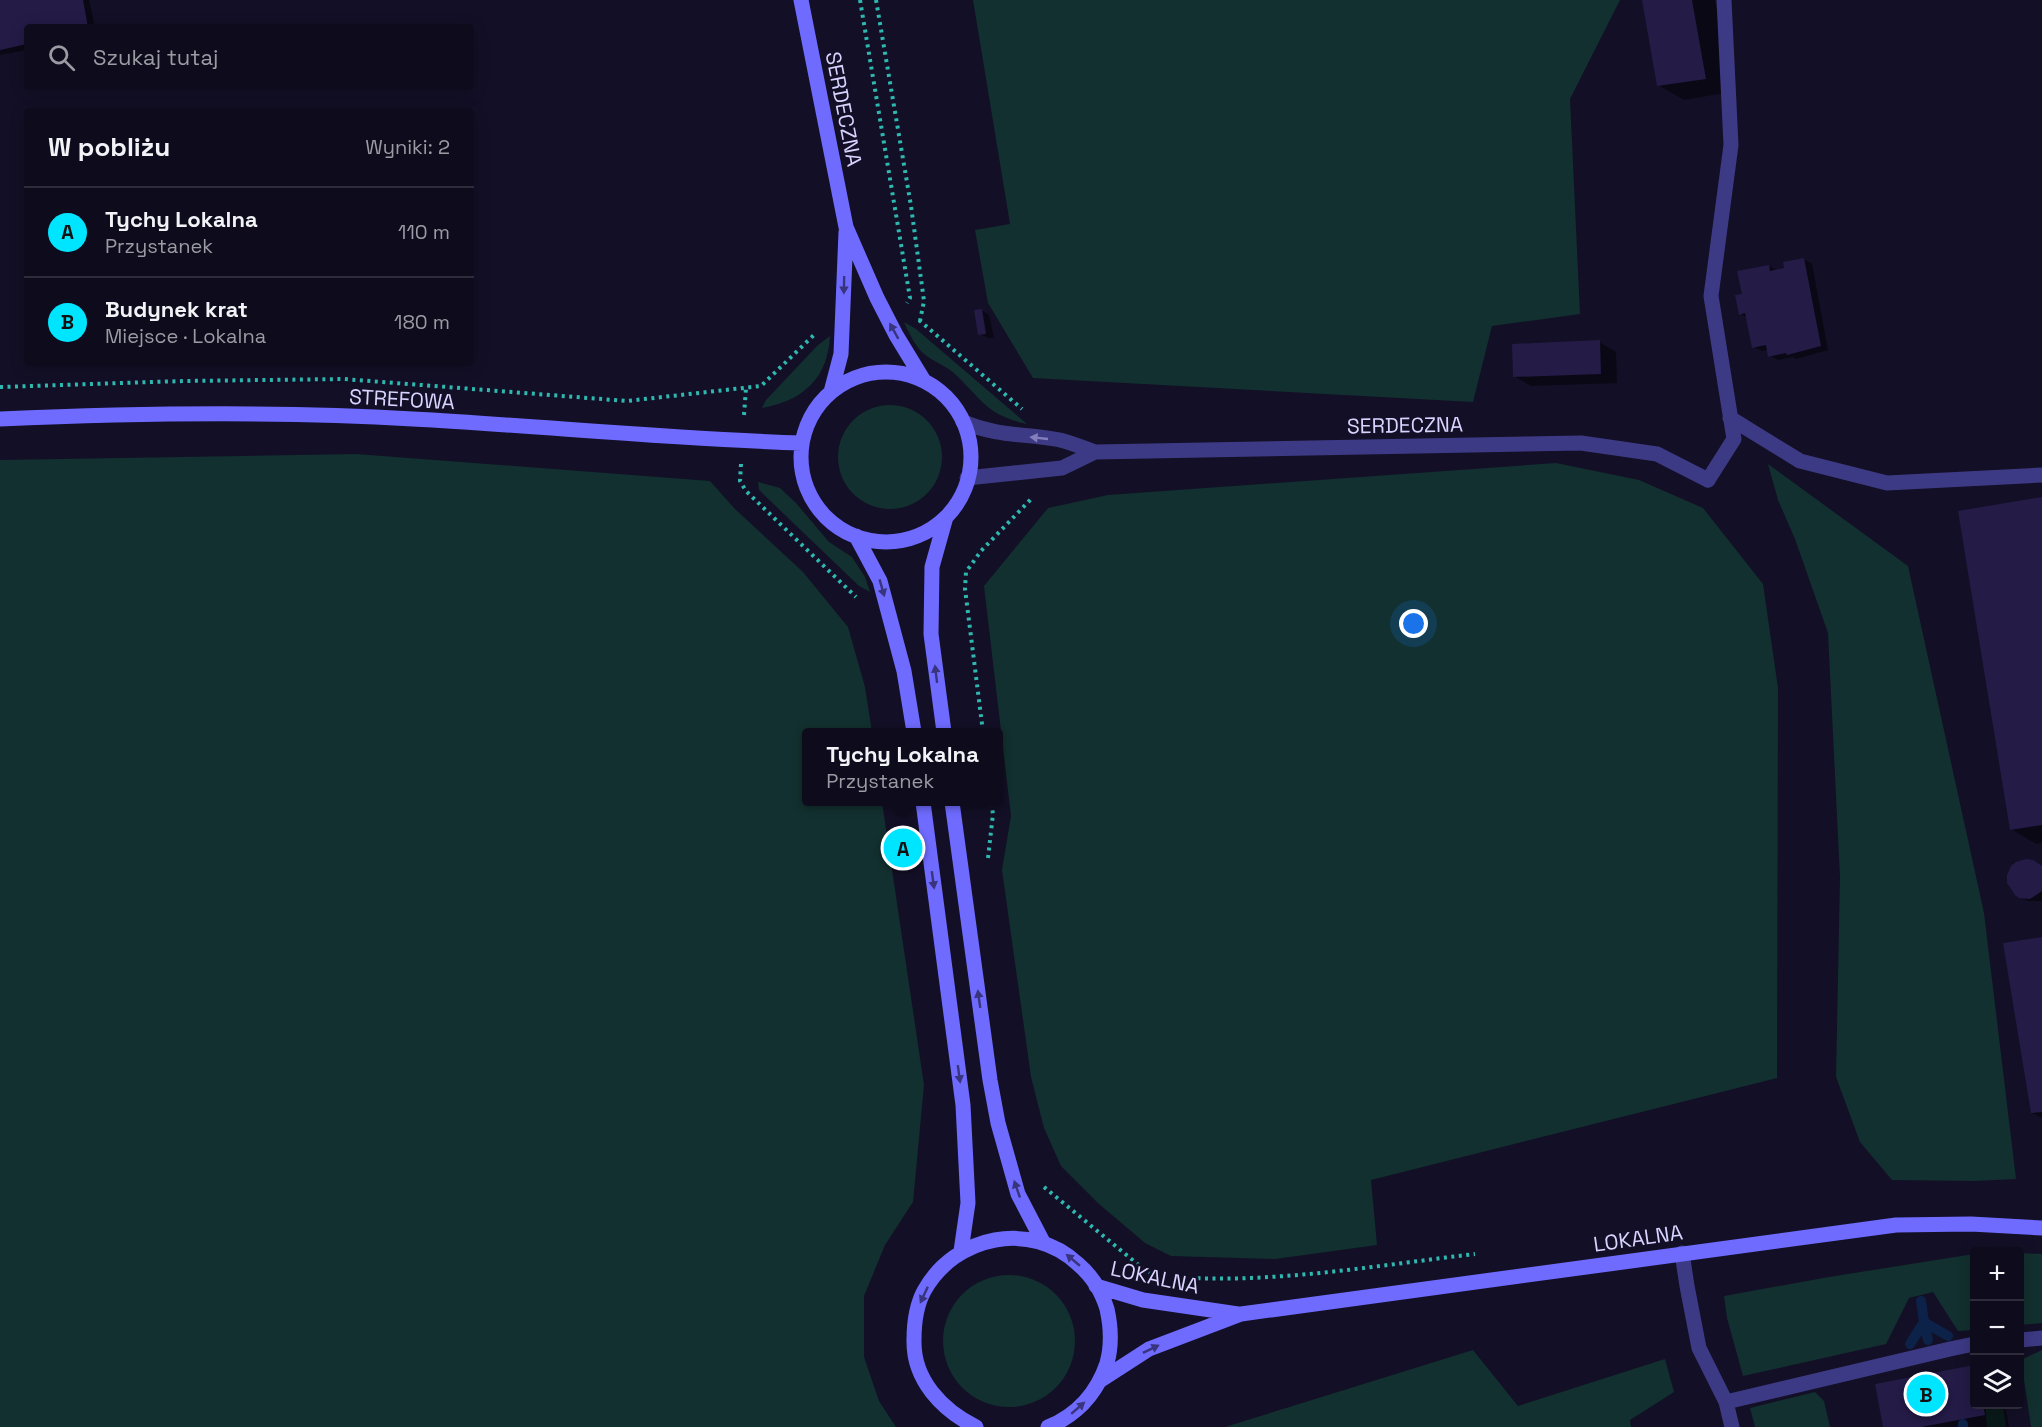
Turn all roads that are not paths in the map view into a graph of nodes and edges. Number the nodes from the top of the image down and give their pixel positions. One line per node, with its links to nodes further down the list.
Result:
1 (801, 0): 3 (street, SERDECZNA)
2 (1724, 0): 6 (street)
3 (846, 227): 4 (street, SERDECZNA, one-way to 3); 5 (street, SERDECZNA, one-way to 5)
4 (924, 381): 5 (street); 8 (street)
5 (831, 392): 9 (street)
6 (1730, 418): 10 (street, SERDECZNA); 11 (street)
7 (0, 419): 9 (street, STREFOWA)
8 (963, 422): 10 (street, one-way to 8); 12 (street)
9 (802, 443): 14 (street)
10 (1095, 452): 12 (street)
11 (2042, 474)
12 (967, 478): 13 (street)
13 (946, 517): 14 (street); 16 (street, one-way to 13)
14 (856, 536): 15 (street, one-way to 15)
15 (913, 728)
16 (943, 728)
17 (924, 806): 21 (street, one-way to 21)
18 (953, 806): 20 (street, one-way to 18)
19 (2042, 1228): 22 (street, LOKALNA)
20 (1043, 1242): 21 (street); 23 (street, one-way to 20)
21 (961, 1251): 30 (street, one-way to 30)
22 (1682, 1253): 24 (street, LOKALNA); 29 (street)
23 (1096, 1286): 24 (street, LOKALNA); 28 (street)
24 (1241, 1314): 28 (street, LOKALNA, one-way to 24)
25 (2042, 1338): 26 (street)
26 (2024, 1340)
27 (1970, 1345): 29 (street)
28 (1101, 1380): 31 (street, one-way to 28)
29 (1726, 1402): 32 (street)
30 (976, 1427)
31 (1048, 1427)
32 (1732, 1427)

